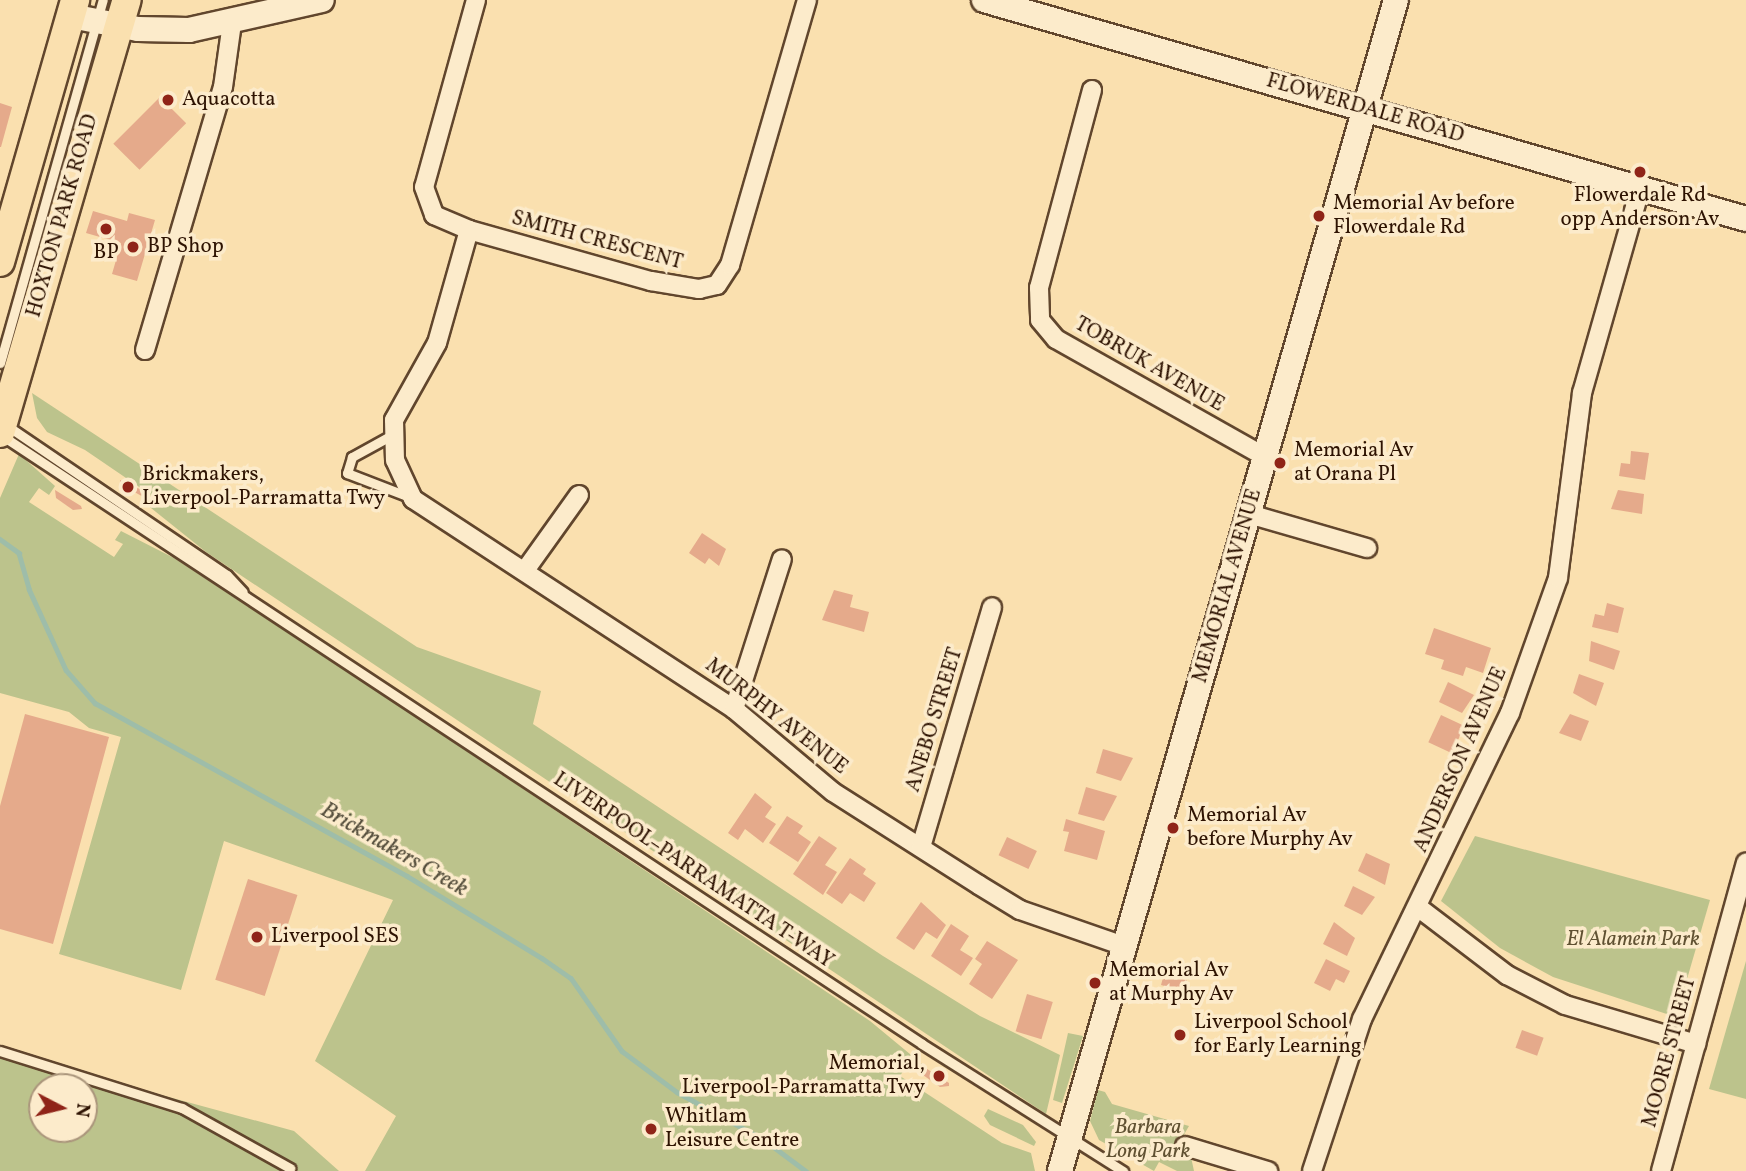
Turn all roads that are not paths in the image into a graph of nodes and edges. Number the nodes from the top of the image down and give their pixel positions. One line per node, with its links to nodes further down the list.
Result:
1 (322, 0): 7 (street)
2 (476, 0): 12 (street, SMITH CRESCENT)
3 (807, 0): 12 (street, SMITH CRESCENT)
4 (984, 0): 9 (street, FLOWERDALE ROAD)
5 (1395, 0): 9 (street, MEMORIAL AVENUE)
6 (99, 10): 7 (street); 13 (main road); 15 (lane); 16 (main road, HOXTON PARK ROAD)
7 (232, 23): 14 (street)
8 (1093, 90): 18 (street, TOBRUK AVENUE)
9 (1364, 110): 10 (street, FLOWERDALE ROAD); 18 (street, MEMORIAL AVENUE)
10 (1640, 189): 11 (street, FLOWERDALE ROAD); 30 (street, ANDERSON AVENUE)
11 (1746, 219)
12 (469, 230): 17 (street)
13 (0, 262)
14 (145, 350)
15 (0, 363)
16 (4, 429): 25 (lane, LIVERPOOL–PARRAMATTA T-WAY); 25 (lane, LIVERPOOL–PARRAMATTA T-WAY)
17 (392, 435): 20 (street); 20 (lane, MURPHY AVENUE)
18 (1265, 457): 21 (street, MEMORIAL AVENUE)
19 (579, 495): 24 (street)
20 (413, 499): 24 (street, MURPHY AVENUE)
21 (1249, 514): 22 (street); 31 (street, MEMORIAL AVENUE)
22 (1367, 548)
23 (782, 559): 27 (street)
24 (526, 569): 27 (street, MURPHY AVENUE)
25 (247, 596): 34 (lane, LIVERPOOL–PARRAMATTA T-WAY)
26 (992, 607): 28 (street, ANEBO STREET)
27 (734, 709): 28 (street, MURPHY AVENUE)
28 (921, 847): 31 (street, MURPHY AVENUE)
29 (1746, 863): 32 (street, MOORE STREET)
30 (1419, 908): 32 (street); 40 (street, ANDERSON AVENUE)
31 (1124, 946): 34 (street, MEMORIAL AVENUE)
32 (1696, 1044): 41 (street, MOORE STREET)
33 (0, 1051): 36 (lane)
34 (1068, 1140): 37 (street, MEMORIAL AVENUE); 38 (lane, LIVERPOOL–PARRAMATTA T-WAY)
35 (1185, 1146): 39 (street)
36 (290, 1168)
37 (1059, 1171)
38 (1123, 1171)
39 (1268, 1171)
40 (1312, 1171)
41 (1661, 1171)

